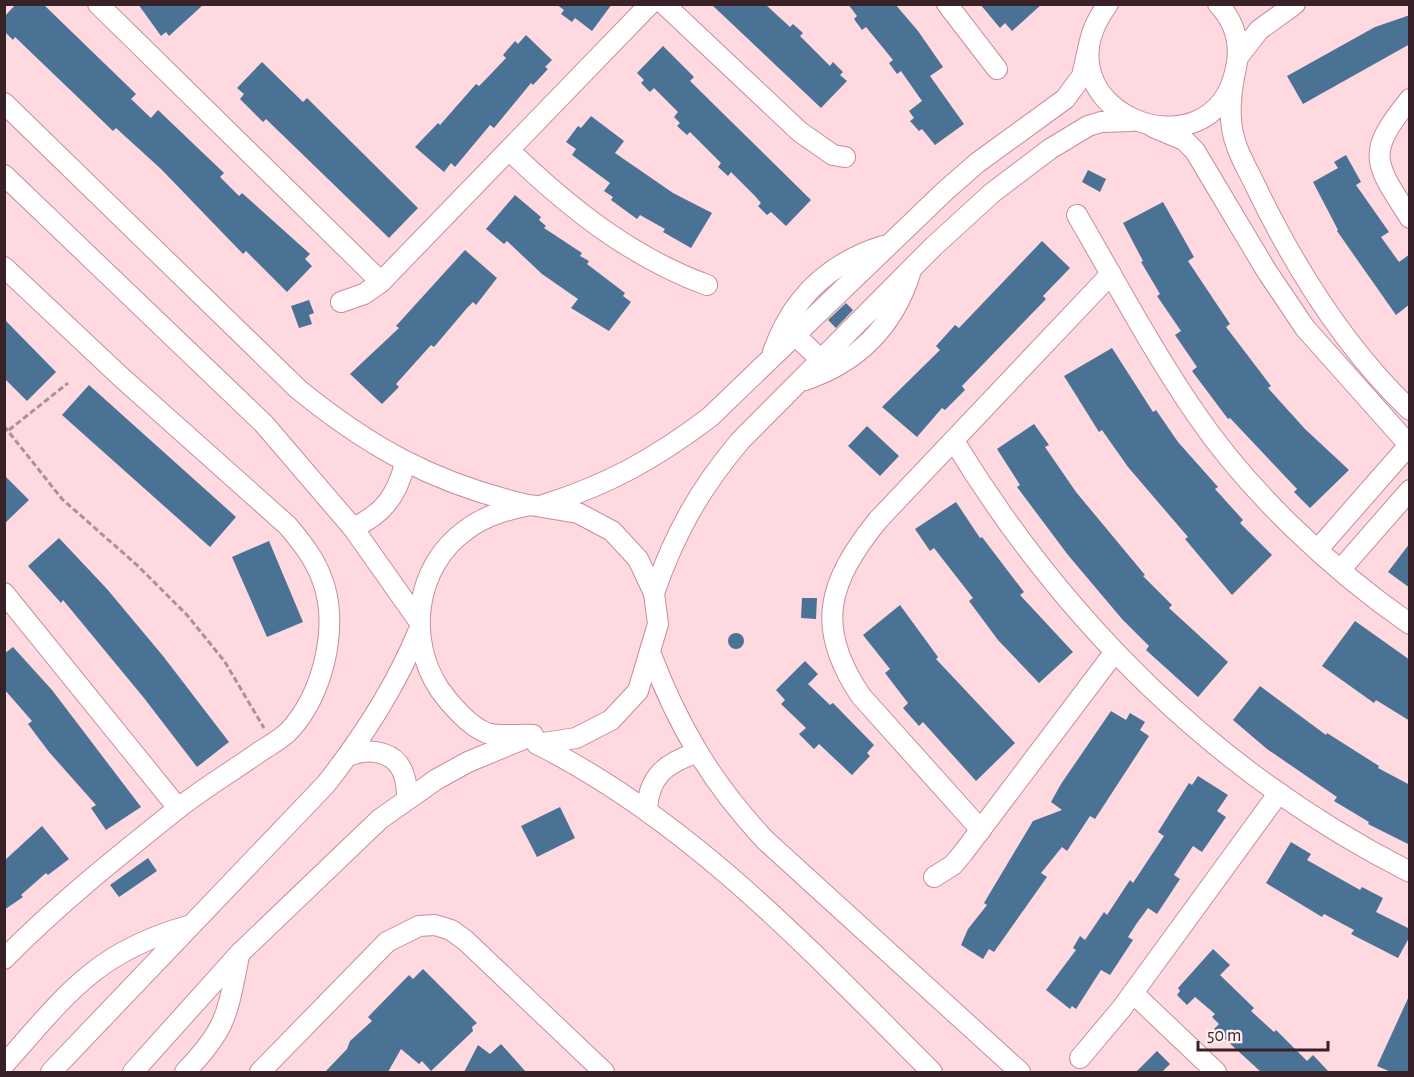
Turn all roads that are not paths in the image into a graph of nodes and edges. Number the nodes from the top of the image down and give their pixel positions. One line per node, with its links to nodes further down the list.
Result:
1 (650, 4): 16 (street)
2 (664, 4): 17 (street)
3 (947, 4): 10 (street)
4 (1218, 4): 9 (street)
5 (1295, 4): 9 (street)
6 (100, 5): 26 (street)
7 (1101, 10): 8 (street)
8 (1089, 45): 14 (street); 21 (street)
9 (1238, 57): 11 (street)
10 (997, 69)
11 (1234, 77): 15 (street); 34 (street)
12 (1410, 99): 20 (street)
13 (4, 103): 37 (street)
14 (1132, 121): 15 (street); 24 (street)
15 (1153, 127): 36 (street)
16 (509, 150): 26 (street); 27 (street)
17 (845, 157)
18 (4, 175): 40 (street)
19 (1077, 215): 25 (street)
20 (1410, 218)
21 (889, 245): 22 (street); 31 (street)
22 (871, 262): 28 (street); 30 (street)
23 (4, 267): 54 (street)
24 (913, 267): 28 (street); 33 (street)
25 (1112, 274): 35 (street); 41 (street)
26 (381, 282): 29 (street)
27 (707, 285)
28 (895, 285): 32 (street)
29 (341, 302)
30 (795, 335): 31 (street); 32 (street)
31 (771, 358): 39 (street)
32 (821, 360): 33 (street)
33 (800, 381): 44 (street)
34 (1410, 410)
35 (954, 441): 48 (street); 56 (street)
36 (1409, 445): 41 (street)
37 (405, 463): 39 (street); 40 (street)
38 (1410, 490): 42 (street)
39 (535, 505): 44 (street); 46 (street)
40 (353, 528): 46 (street)
41 (1318, 549): 42 (street)
42 (1341, 569): 45 (street)
43 (4, 593): 54 (street)
44 (654, 593): 47 (street)
45 (1410, 624)
46 (418, 626): 49 (street); 51 (street)
47 (650, 652): 49 (street); 50 (street)
48 (1114, 653): 52 (street); 56 (street)
49 (535, 740): 53 (street); 55 (street)
50 (696, 753): 55 (street); 71 (street)
51 (348, 756): 53 (street); 59 (street)
52 (1278, 794): 57 (street); 62 (street)
53 (408, 798): 60 (street)
54 (178, 808): 61 (street)
55 (647, 809): 70 (street)
56 (981, 830): 58 (street)
57 (1410, 872)
58 (934, 877)
59 (188, 926): 64 (street); 65 (street)
60 (240, 953): 66 (street); 67 (street)
61 (4, 959)
62 (1133, 993): 63 (street); 72 (street)
63 (1080, 1058)
64 (4, 1065)
65 (51, 1072)
66 (133, 1072)
67 (185, 1072)
68 (260, 1072): 69 (street)
69 (604, 1072)
70 (932, 1072)
71 (1020, 1072)
72 (1216, 1072)

